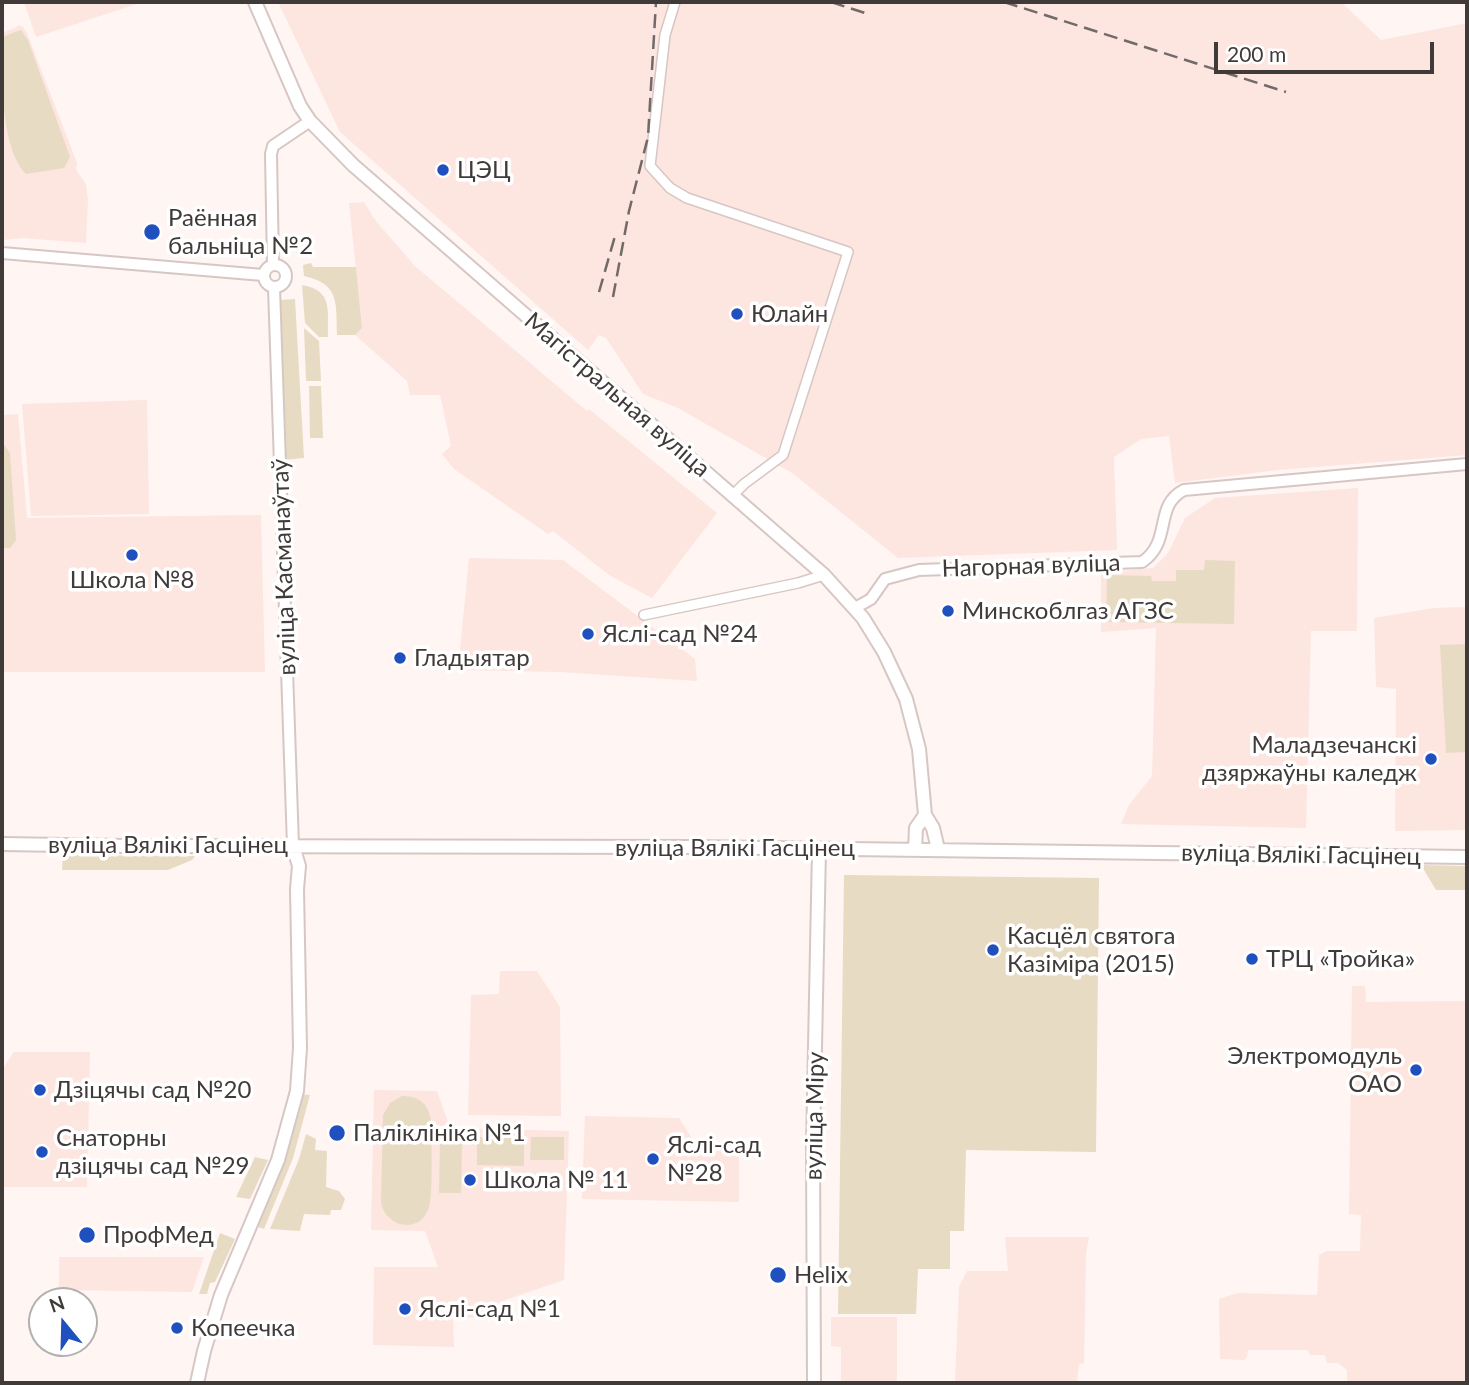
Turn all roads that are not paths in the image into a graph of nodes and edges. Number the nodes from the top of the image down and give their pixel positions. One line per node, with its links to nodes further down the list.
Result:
1 (255, 2): 3 (main road, Магістральная вуліца)
2 (675, 2): 9 (street)
3 (310, 121): 5 (street); 9 (main road, Магістральная вуліца)
4 (2, 253): 6 (street)
5 (273, 265): 6 (street); 7 (street)
6 (263, 275): 7 (street)
7 (274, 288): 15 (street, вуліца Касманаўтаў)
8 (1467, 464): 11 (street, Нагорная вуліца)
9 (732, 496): 10 (main road, Магістральная вуліца)
10 (824, 575): 11 (main road, Магістральная вуліца); 12 (street)
11 (855, 608): 13 (main road, Магістральная вуліца)
12 (644, 615)
13 (925, 815): 17 (main road); 18 (main road)
14 (2, 844): 15 (main road, вуліца Вялікі Гасцінец)
15 (293, 846): 16 (main road, вуліца Вялікі Гасцінец); 20 (main road)
16 (819, 849): 17 (main road, вуліца Вялікі Гасцінец); 21 (main road, вуліца Міру)
17 (915, 849): 18 (main road, вуліца Вялікі Гасцінец)
18 (937, 849): 19 (main road, вуліца Вялікі Гасцінец)
19 (1467, 857)
20 (197, 1383)
21 (814, 1383)

